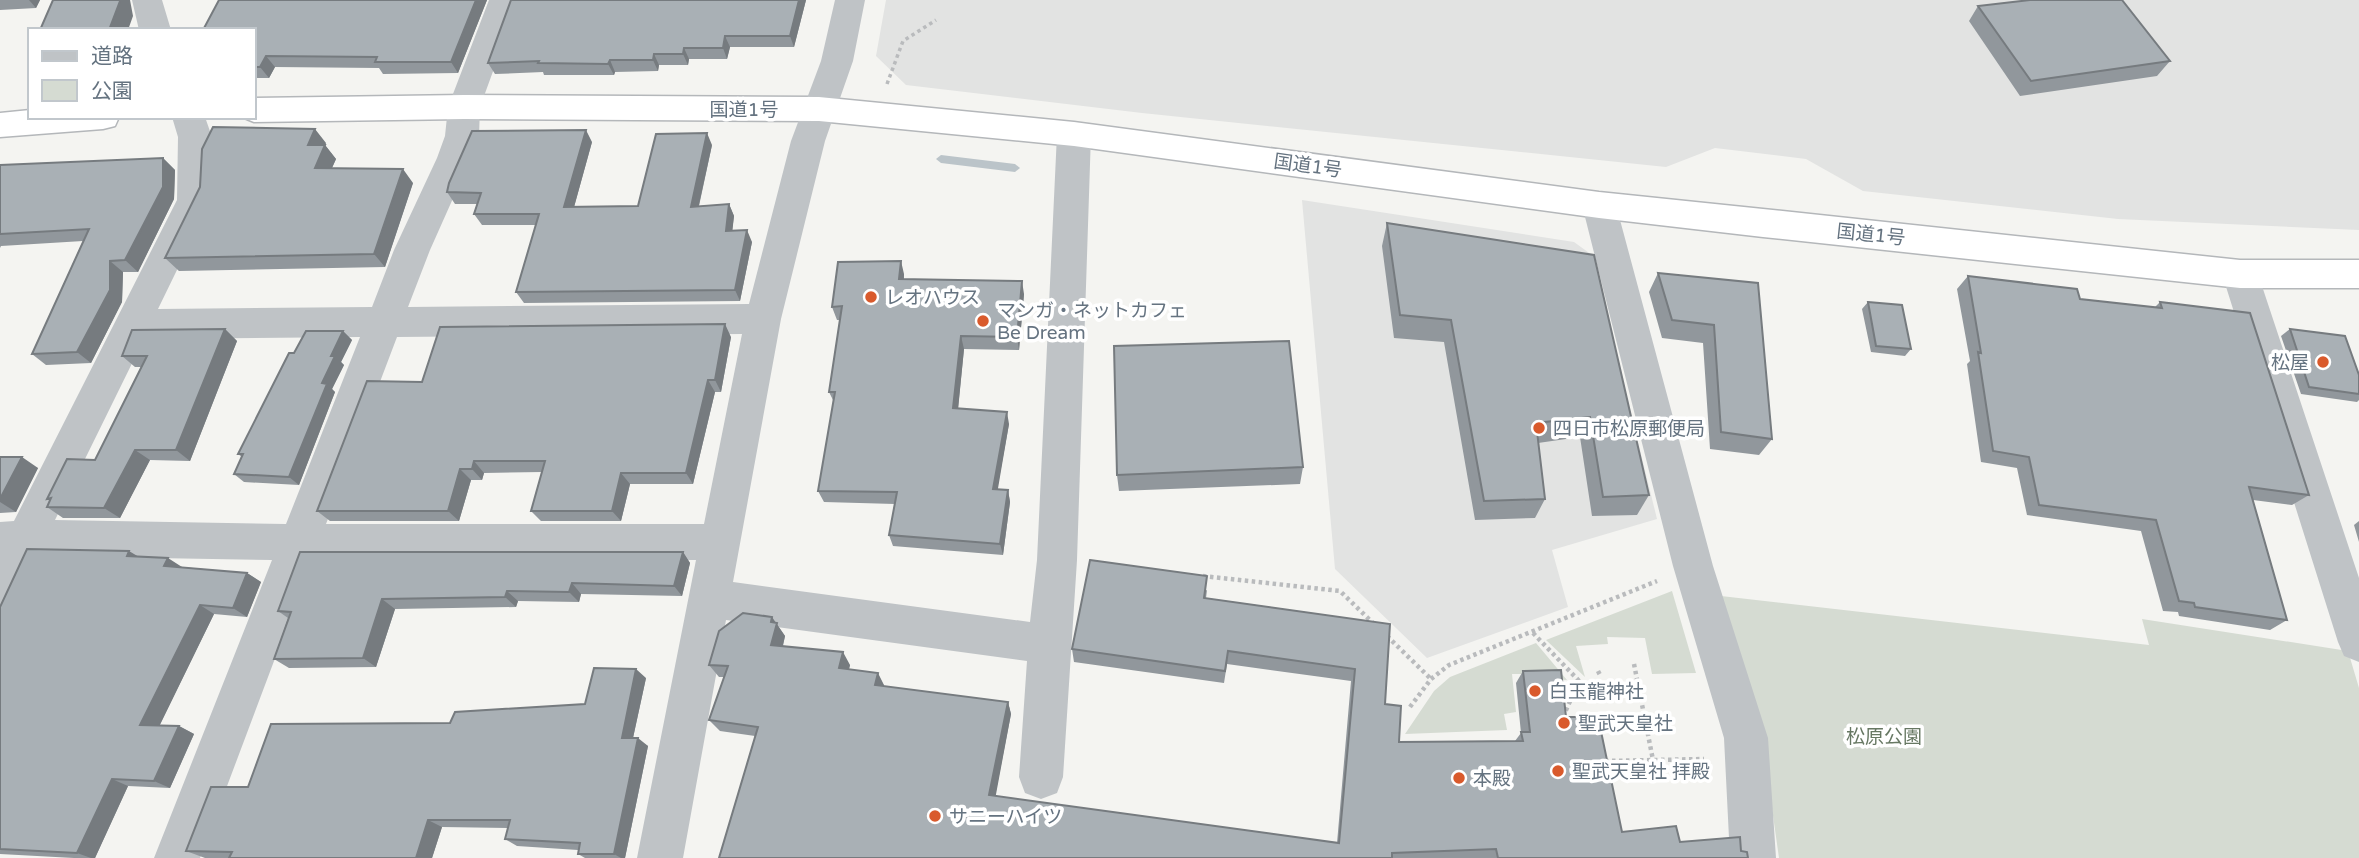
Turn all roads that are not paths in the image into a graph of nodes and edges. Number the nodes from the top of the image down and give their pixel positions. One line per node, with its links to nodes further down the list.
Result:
1 (147, 0): 4 (street)
2 (504, 0): 5 (street)
3 (849, 0): 6 (street)
4 (154, 28)
5 (464, 107): 6 (highway, 国道1号); 7 (highway, 国道1号); 16 (street)
6 (819, 109): 11 (highway, 国道1号); 15 (street)
7 (256, 110)
8 (77, 119): 10 (highway)
9 (189, 119): 17 (street)
10 (0, 125)
11 (1074, 134): 12 (highway, 国道1号); 24 (street)
12 (1599, 205): 13 (highway, 国道1号); 28 (street)
13 (2240, 274): 14 (highway, 国道1号); 23 (street)
14 (2359, 274)
15 (763, 318): 16 (street); 20 (street)
16 (385, 321): 17 (street); 19 (street)
17 (134, 324): 18 (street)
18 (13, 539): 19 (street); 21 (street)
19 (300, 542): 20 (street); 26 (street)
20 (721, 542): 22 (street)
21 (0, 590)
22 (709, 598): 24 (street); 27 (street)
23 (2359, 642)
24 (1049, 644): 25 (street)
25 (1041, 777)
26 (177, 858)
27 (660, 858)
28 (1753, 858)

